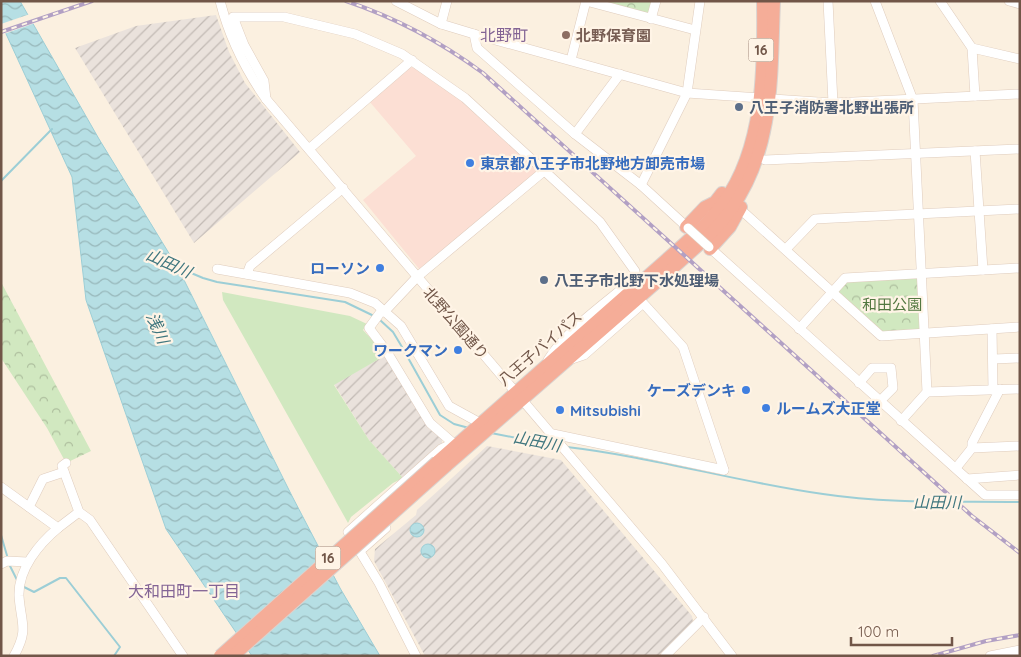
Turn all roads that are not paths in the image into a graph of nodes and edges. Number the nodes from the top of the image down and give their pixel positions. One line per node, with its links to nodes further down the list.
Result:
1 (220, 1): 27 (street, 北野公園通り)
2 (396, 1): 15 (street)
3 (447, 1): 15 (street)
4 (586, 1): 14 (street); 21 (street)
5 (656, 1): 14 (street)
6 (700, 1): 16 (street)
7 (763, 1): 26 (highway, 八王子バイパス / 16)
8 (774, 1): 26 (highway, 八王子バイパス / 16)
9 (828, 1): 29 (street)
10 (875, 1): 28 (street)
11 (940, 1): 18 (street)
12 (1009, 1): 13 (street)
13 (1020, 4)
14 (651, 18): 16 (street)
15 (441, 24): 17 (street)
16 (696, 30): 23 (street)
17 (474, 34): 21 (street); 30 (street)
18 (972, 48): 19 (street); 25 (street)
19 (1020, 59)
20 (412, 60): 27 (street); 31 (street); 36 (street)
21 (571, 60): 22 (street)
22 (620, 74): 23 (street); 30 (street)
23 (687, 93): 26 (street); 37 (street)
24 (1020, 94): 25 (street)
25 (975, 96): 28 (street)
26 (764, 99): 29 (street); 35 (highway); 43 (highway); 60 (highway, 八王子バイパス / 16); 61 (highway, 八王子バイパス / 16)
27 (266, 100): 31 (street, 北野公園通り)
28 (913, 100): 29 (street); 34 (street)
29 (833, 103)
30 (575, 134): 37 (street)
31 (309, 149): 38 (street, 北野公園通り)
32 (1020, 149): 33 (street)
33 (975, 151): 34 (street); 41 (street)
34 (916, 154): 35 (street); 42 (street)
35 (765, 160): 40 (highway)
36 (544, 171): 51 (street); 61 (street)
37 (641, 185): 43 (street)
38 (343, 188): 49 (street); 51 (street, 北野公園通り)
39 (1020, 208): 41 (street)
40 (740, 209): 44 (highway); 45 (street)
41 (980, 211): 42 (street); 48 (street)
42 (918, 214): 45 (street); 50 (street)
43 (687, 228): 44 (street, bridge)
44 (709, 248): 55 (street)
45 (786, 249): 52 (street)
46 (1020, 268): 48 (street)
47 (217, 269): 49 (street)
48 (983, 270): 50 (street)
49 (247, 274): 53 (street)
50 (921, 274): 52 (street); 57 (street)
51 (417, 277): 53 (street); 66 (street, 北野公園通り)
52 (832, 292): 55 (street); 57 (street)
53 (383, 312): 69 (street); 72 (street)
54 (1020, 327): 56 (street)
55 (798, 329): 62 (street)
56 (992, 329): 57 (street); 59 (street)
57 (926, 334): 65 (street)
58 (1020, 358): 59 (street)
59 (994, 359): 64 (street)
60 (568, 360): 66 (highway, 八王子バイパス / 16); 70 (street)
61 (545, 366): 66 (highway, 八王子バイパス / 16)
62 (859, 383): 67 (street); 67 (street)
63 (1020, 389): 64 (street)
64 (997, 390): 65 (street); 74 (street)
65 (927, 392): 68 (street)
66 (519, 396): 69 (highway, 八王子バイパス / 16); 70 (street, 北野公園通り); 71 (highway, 八王子バイパス / 16)
67 (880, 401): 68 (street)
68 (901, 421): 76 (street)
69 (479, 424): 72 (highway, 八王子バイパス / 16)
70 (555, 437): 87 (street, 北野公園通り)
71 (479, 438): 75 (highway, 八王子バイパス / 16); 84 (street)
72 (458, 440): 75 (highway, 八王子バイパス / 16); 84 (street)
73 (1020, 446): 74 (street)
74 (972, 448): 76 (street)
75 (442, 464): 92 (highway, 八王子バイパス / 16, bridge); 93 (highway, 八王子バイパス / 16, bridge)
76 (956, 468): 78 (street)
77 (1020, 475): 78 (street)
78 (967, 478): 80 (street)
79 (1, 487): 81 (street)
80 (1020, 495)
81 (29, 507): 82 (street); 83 (street)
82 (79, 512): 83 (street); 91 (street)
83 (58, 528): 85 (street)
84 (360, 551): 94 (street)
85 (27, 562): 86 (street); 90 (street)
86 (1, 564)
87 (704, 617): 95 (street); 96 (street, 北野公園通り)
88 (1020, 650): 89 (street)
89 (993, 655)
90 (14, 656)
91 (183, 656)
92 (220, 656)
93 (233, 656)
94 (416, 656)
95 (665, 656)
96 (732, 656)

